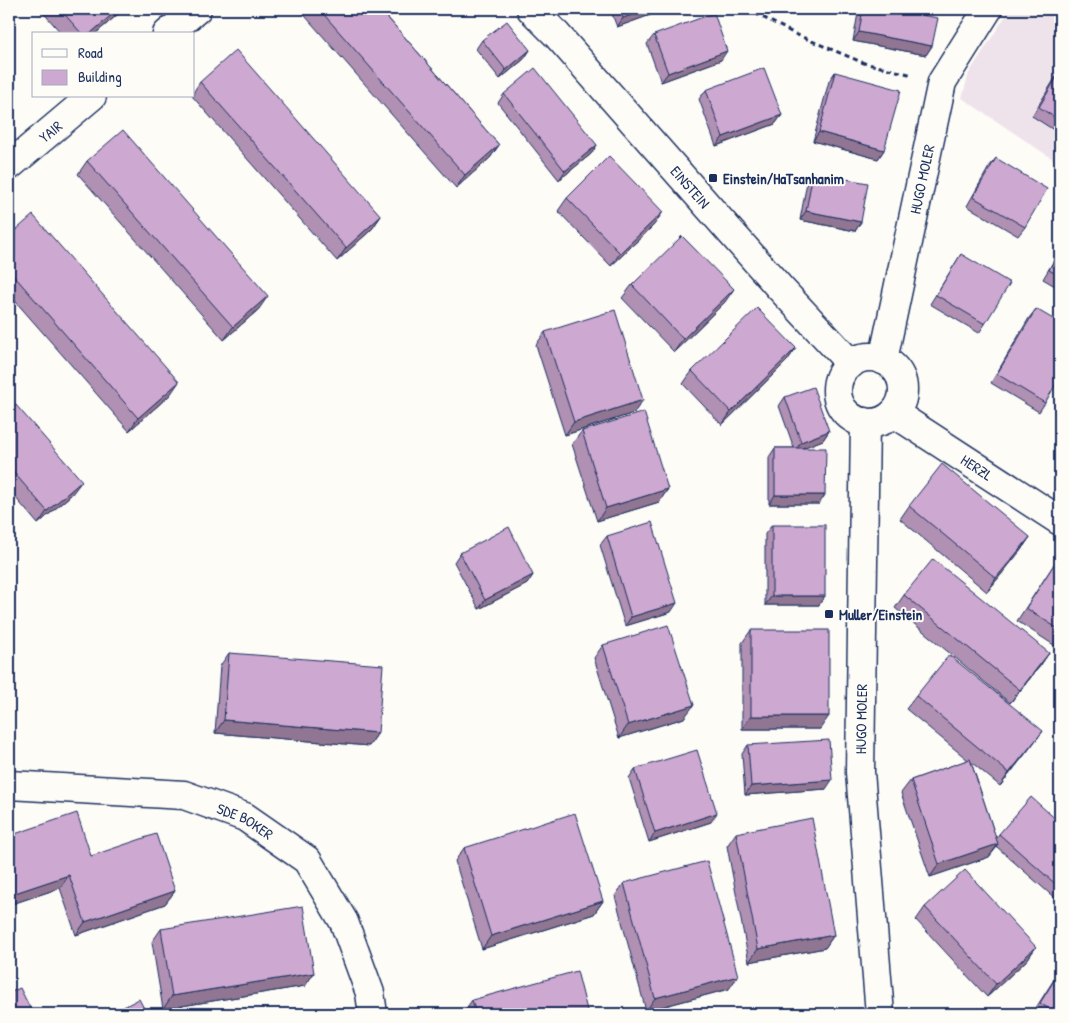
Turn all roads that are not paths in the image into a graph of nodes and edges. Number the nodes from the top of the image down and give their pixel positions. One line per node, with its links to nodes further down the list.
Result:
1 (197, 9): 4 (street)
2 (531, 9): 8 (street, EINSTEIN)
3 (988, 9): 7 (street, HUGO MOLER)
4 (169, 32)
5 (90, 98): 6 (street, YAIR)
6 (9, 166)
7 (883, 360): 8 (street); 9 (street)
8 (851, 364): 10 (street)
9 (894, 413): 10 (street); 11 (street, HERZL)
10 (865, 422): 14 (street, HUGO MOLER)
11 (1060, 521)
12 (9, 785): 13 (street, SDE BOKER)
13 (374, 1014)
14 (880, 1014)

